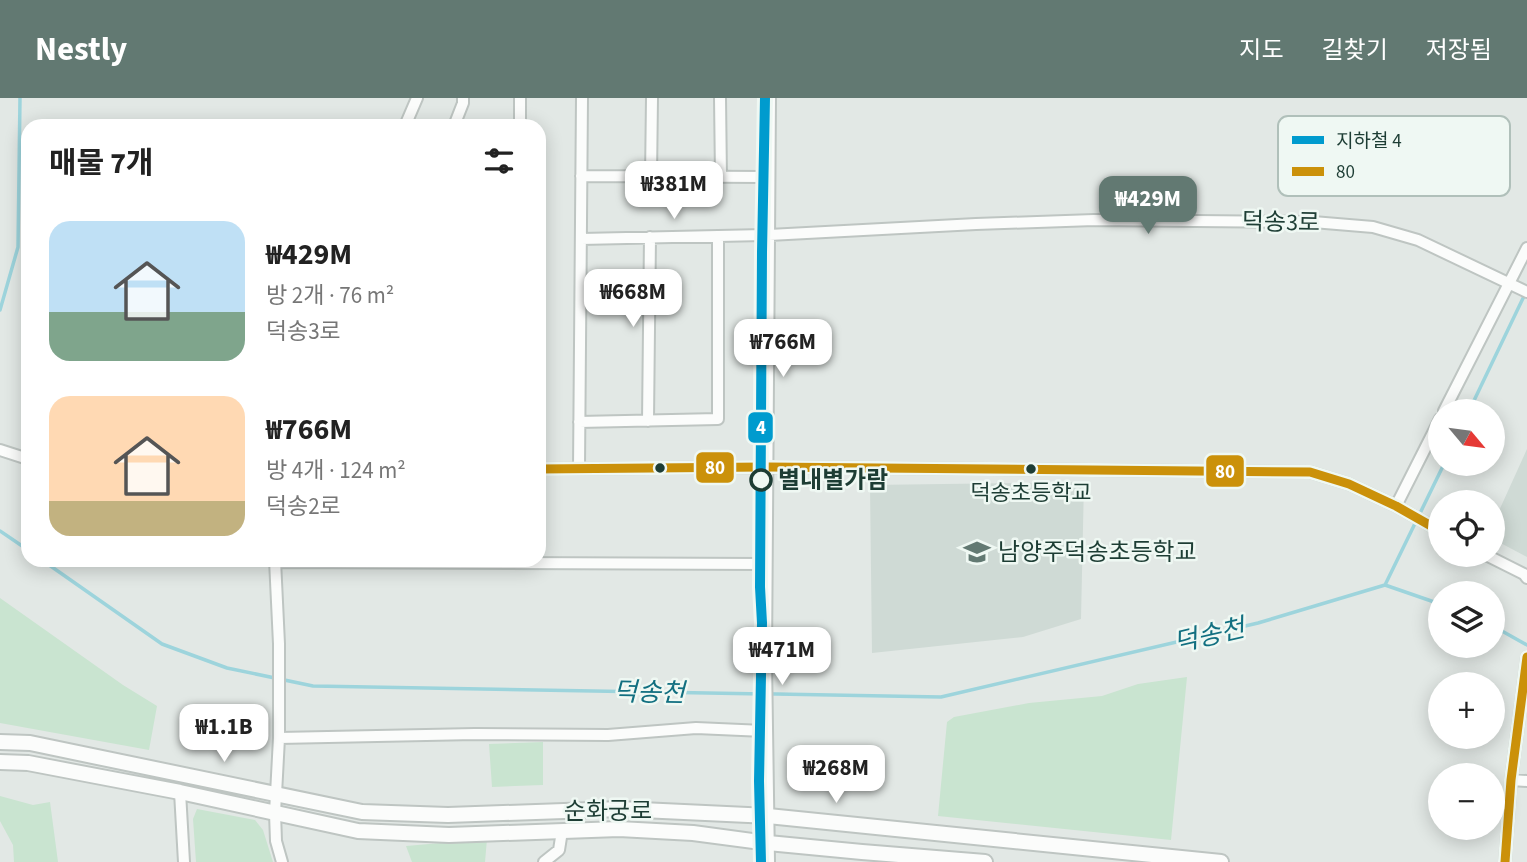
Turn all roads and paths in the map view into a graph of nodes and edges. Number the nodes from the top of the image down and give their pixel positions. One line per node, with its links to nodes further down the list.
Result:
1 (417, 98): 8 (street)
2 (463, 98): 9 (street)
3 (520, 98): 10 (street)
4 (582, 98): 11 (street)
5 (652, 98): 12 (street)
6 (720, 98): 13 (street)
7 (770, 98): 14 (street)
8 (408, 119)
9 (457, 119)
10 (520, 119)
11 (581, 176): 12 (street); 18 (street)
12 (651, 177): 13 (street)
13 (721, 177): 14 (street)
14 (769, 177): 15 (street)
15 (769, 235): 16 (street, 덕송3로); 20 (street, 덕송3로); 27 (street)
16 (718, 236): 17 (street, 덕송3로); 22 (street)
17 (650, 237): 18 (street, 덕송3로); 22 (street)
18 (581, 239): 23 (street)
19 (1527, 248): 20 (street)
20 (1519, 288): 21 (street)
21 (1451, 399)
22 (648, 421): 23 (street)
23 (579, 422): 28 (street)
24 (1428, 443): 30 (street)
25 (0, 450): 26 (street)
26 (21, 457)
27 (767, 467): 28 (street); 30 (street); 33 (street)
28 (579, 468): 29 (street)
29 (546, 469)
30 (1396, 506): 31 (street)
31 (1428, 524)
32 (546, 563): 33 (street)
33 (766, 564): 38 (street)
34 (1505, 564): 36 (street)
35 (275, 567): 39 (street)
36 (1527, 578)
37 (1527, 657): 42 (street)
38 (766, 731): 39 (street); 47 (street)
39 (279, 738): 45 (street)
40 (0, 742): 45 (street, 순화궁로)
41 (0, 762): 44 (street, 순화궁로)
42 (1511, 780): 43 (street); 56 (street)
43 (1527, 781)
44 (180, 792): 46 (street, 순화궁로); 50 (street)
45 (276, 794): 46 (street); 47 (street, 순화궁로)
46 (275, 813): 48 (street, 순화궁로); 51 (street)
47 (768, 816): 49 (street); 55 (street, 순화궁로)
48 (562, 831): 49 (street, 순화궁로); 52 (street, 순화궁로)
49 (768, 843): 53 (street); 54 (street, 순화궁로)
50 (184, 862)
51 (282, 862)
52 (544, 862)
53 (769, 862)
54 (985, 862)
55 (1221, 862)
56 (1505, 862)

